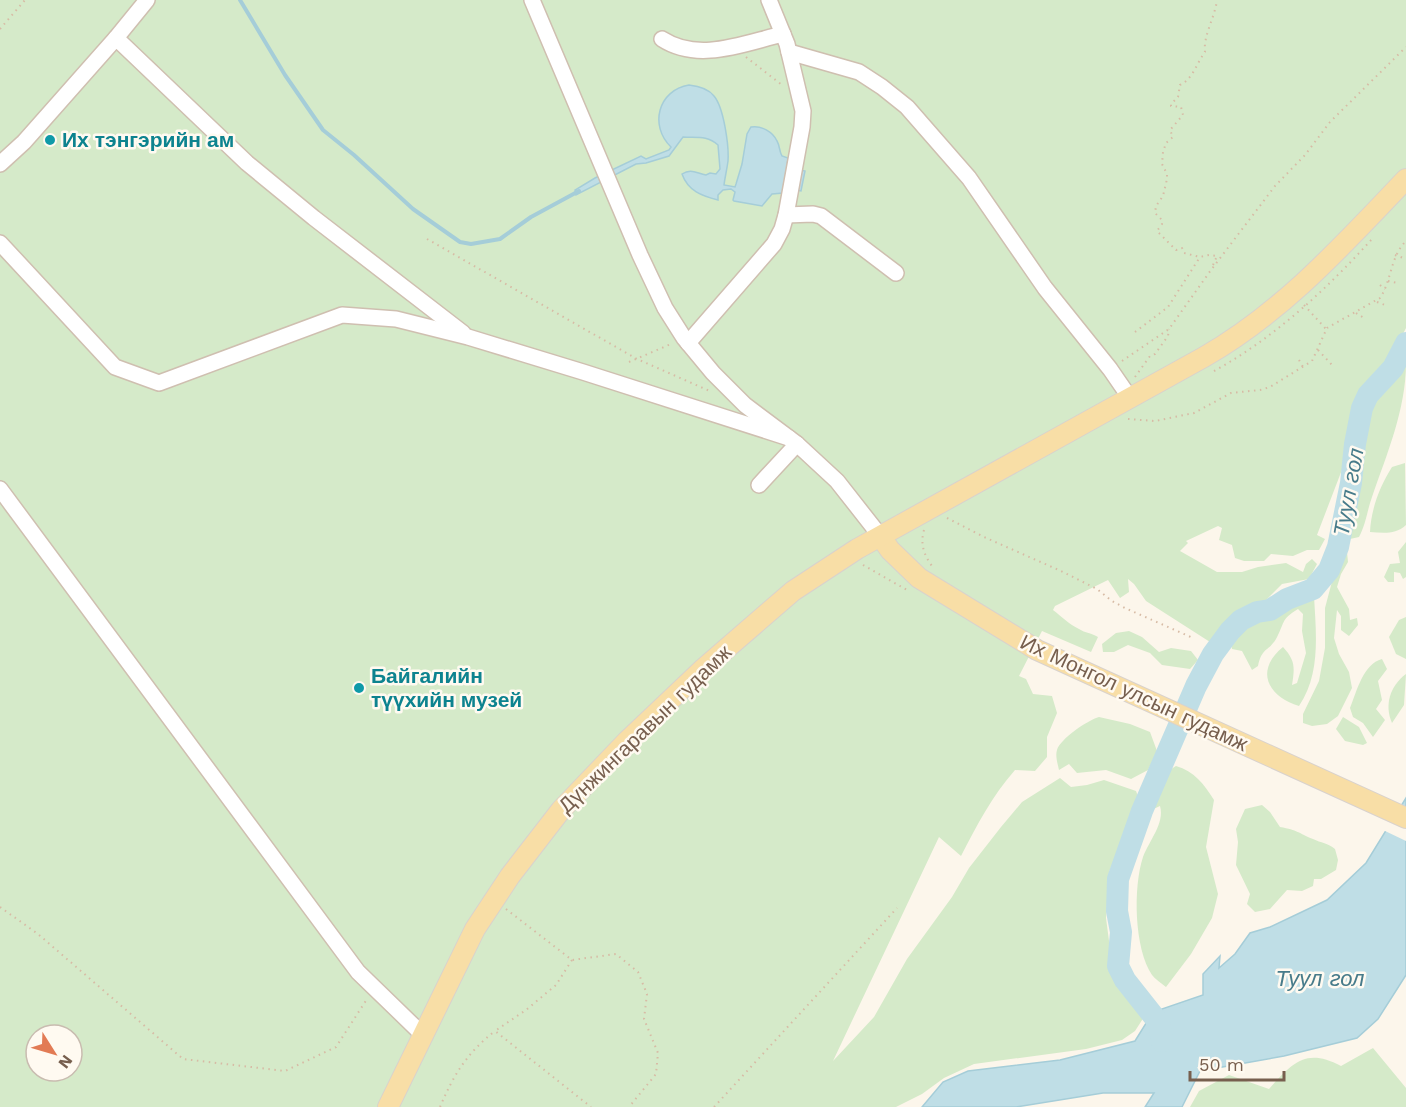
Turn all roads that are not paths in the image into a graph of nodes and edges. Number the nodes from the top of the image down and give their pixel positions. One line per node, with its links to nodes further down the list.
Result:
1 (147, 0): 5 (street)
2 (532, 0): 14 (street)
3 (769, 0): 4 (street)
4 (783, 34): 6 (street); 7 (street)
5 (116, 38): 8 (street); 13 (street)
6 (662, 39)
7 (789, 52): 10 (street); 15 (street)
8 (0, 164)
9 (1406, 179): 15 (main road)
10 (786, 215): 12 (street); 14 (street)
11 (0, 243): 13 (street)
12 (896, 273)
13 (468, 337): 16 (street)
14 (686, 341): 16 (street)
15 (1124, 399): 19 (main road, Дүнжингаравын гудамж)
16 (793, 441): 17 (street); 19 (street)
17 (759, 485)
18 (0, 489): 21 (street)
19 (881, 537): 20 (main road, Их Монгол улсын гудамж); 21 (main road, Дүнжингаравын гудамж)
20 (1406, 818)
21 (423, 1035): 22 (main road, Дүнжингаравын гудамж)
22 (388, 1107)

